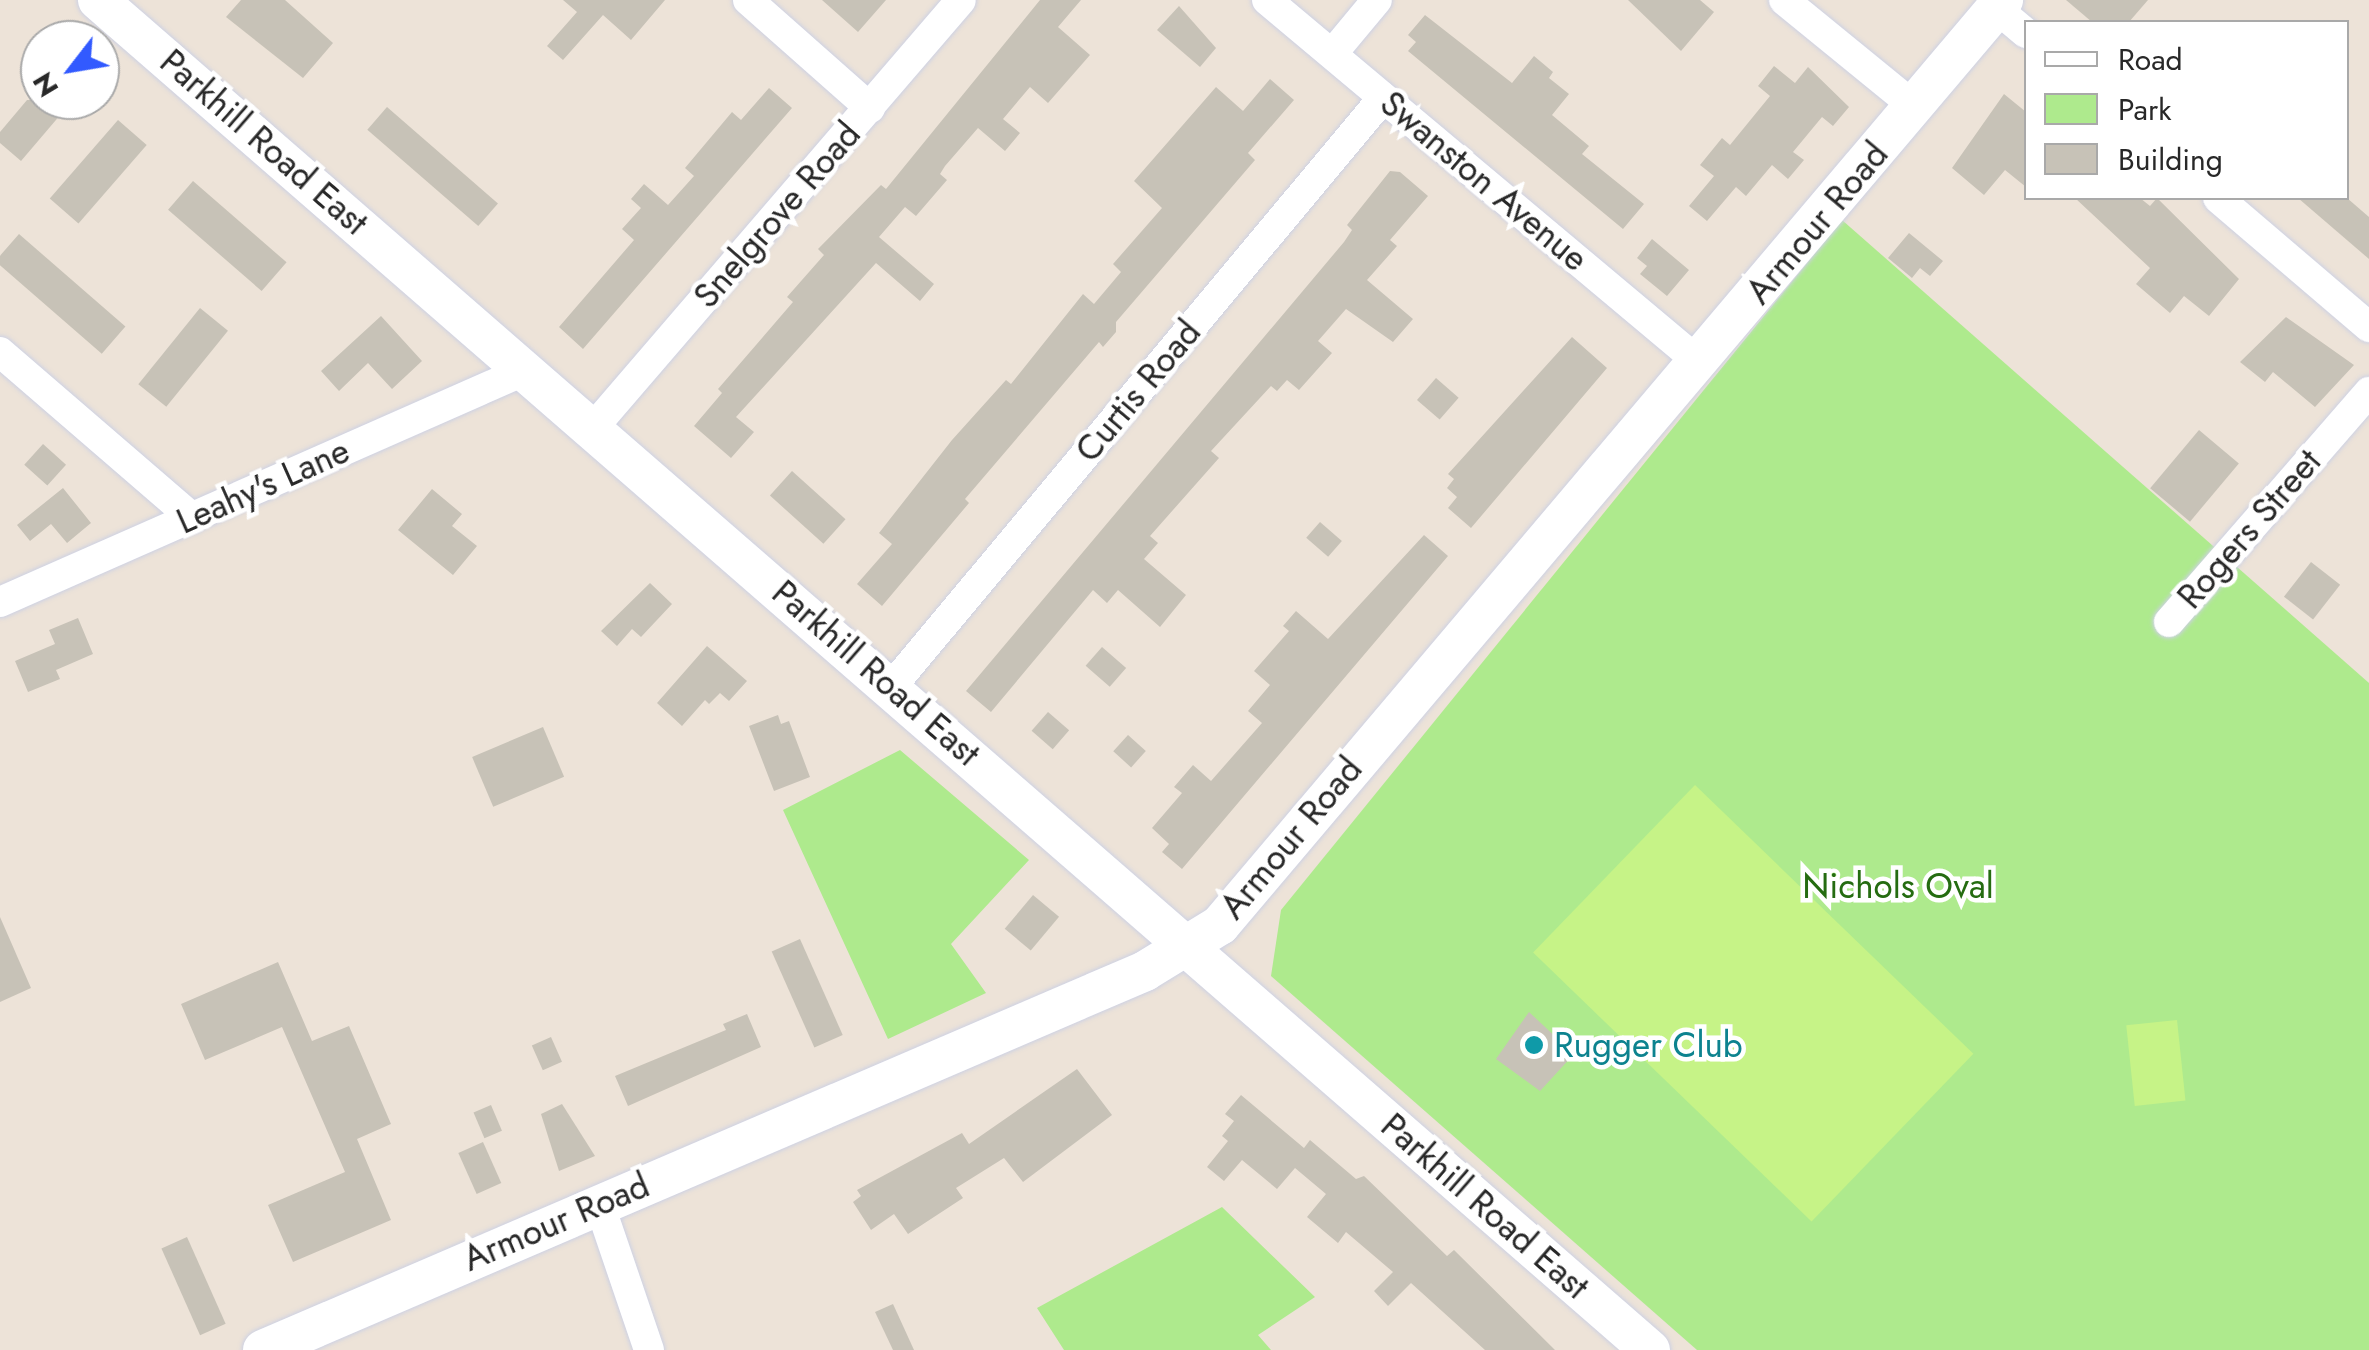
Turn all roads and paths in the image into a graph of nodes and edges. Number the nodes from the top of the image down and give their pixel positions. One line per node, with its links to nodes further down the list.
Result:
1 (98, 0): 16 (main road, Parkhill Road East)
2 (748, 0): 11 (street)
3 (960, 0): 11 (street, Snelgrove Road)
4 (1267, 0): 8 (street, Swanston Avenue)
5 (1377, 0): 8 (street)
6 (1784, 0): 10 (street)
7 (2009, 14): 10 (main road, Armour Road)
8 (1332, 54): 9 (street, Swanston Avenue)
9 (1383, 98): 15 (street, Swanston Avenue); 22 (street, Curtis Road)
10 (1915, 107): 15 (main road, Armour Road)
11 (870, 108): 18 (street, Snelgrove Road)
12 (2220, 200): 13 (street)
13 (2369, 327)
14 (0, 352): 19 (street)
15 (1700, 363): 23 (main road, Armour Road)
16 (526, 370): 18 (main road, Parkhill Road East); 19 (street, Leahy's Lane)
17 (2369, 392): 21 (street, Rogers Street)
18 (593, 428): 22 (main road, Parkhill Road East)
19 (192, 518): 20 (street, Leahy's Lane)
20 (0, 602)
21 (2169, 622)
22 (893, 685): 23 (main road, Parkhill Road East)
23 (1185, 948): 24 (main road, Armour Road); 27 (main road, Parkhill Road East)
24 (599, 1203): 25 (main road, Armour Road); 26 (street)
25 (263, 1350)
26 (649, 1350)
27 (1650, 1350)

